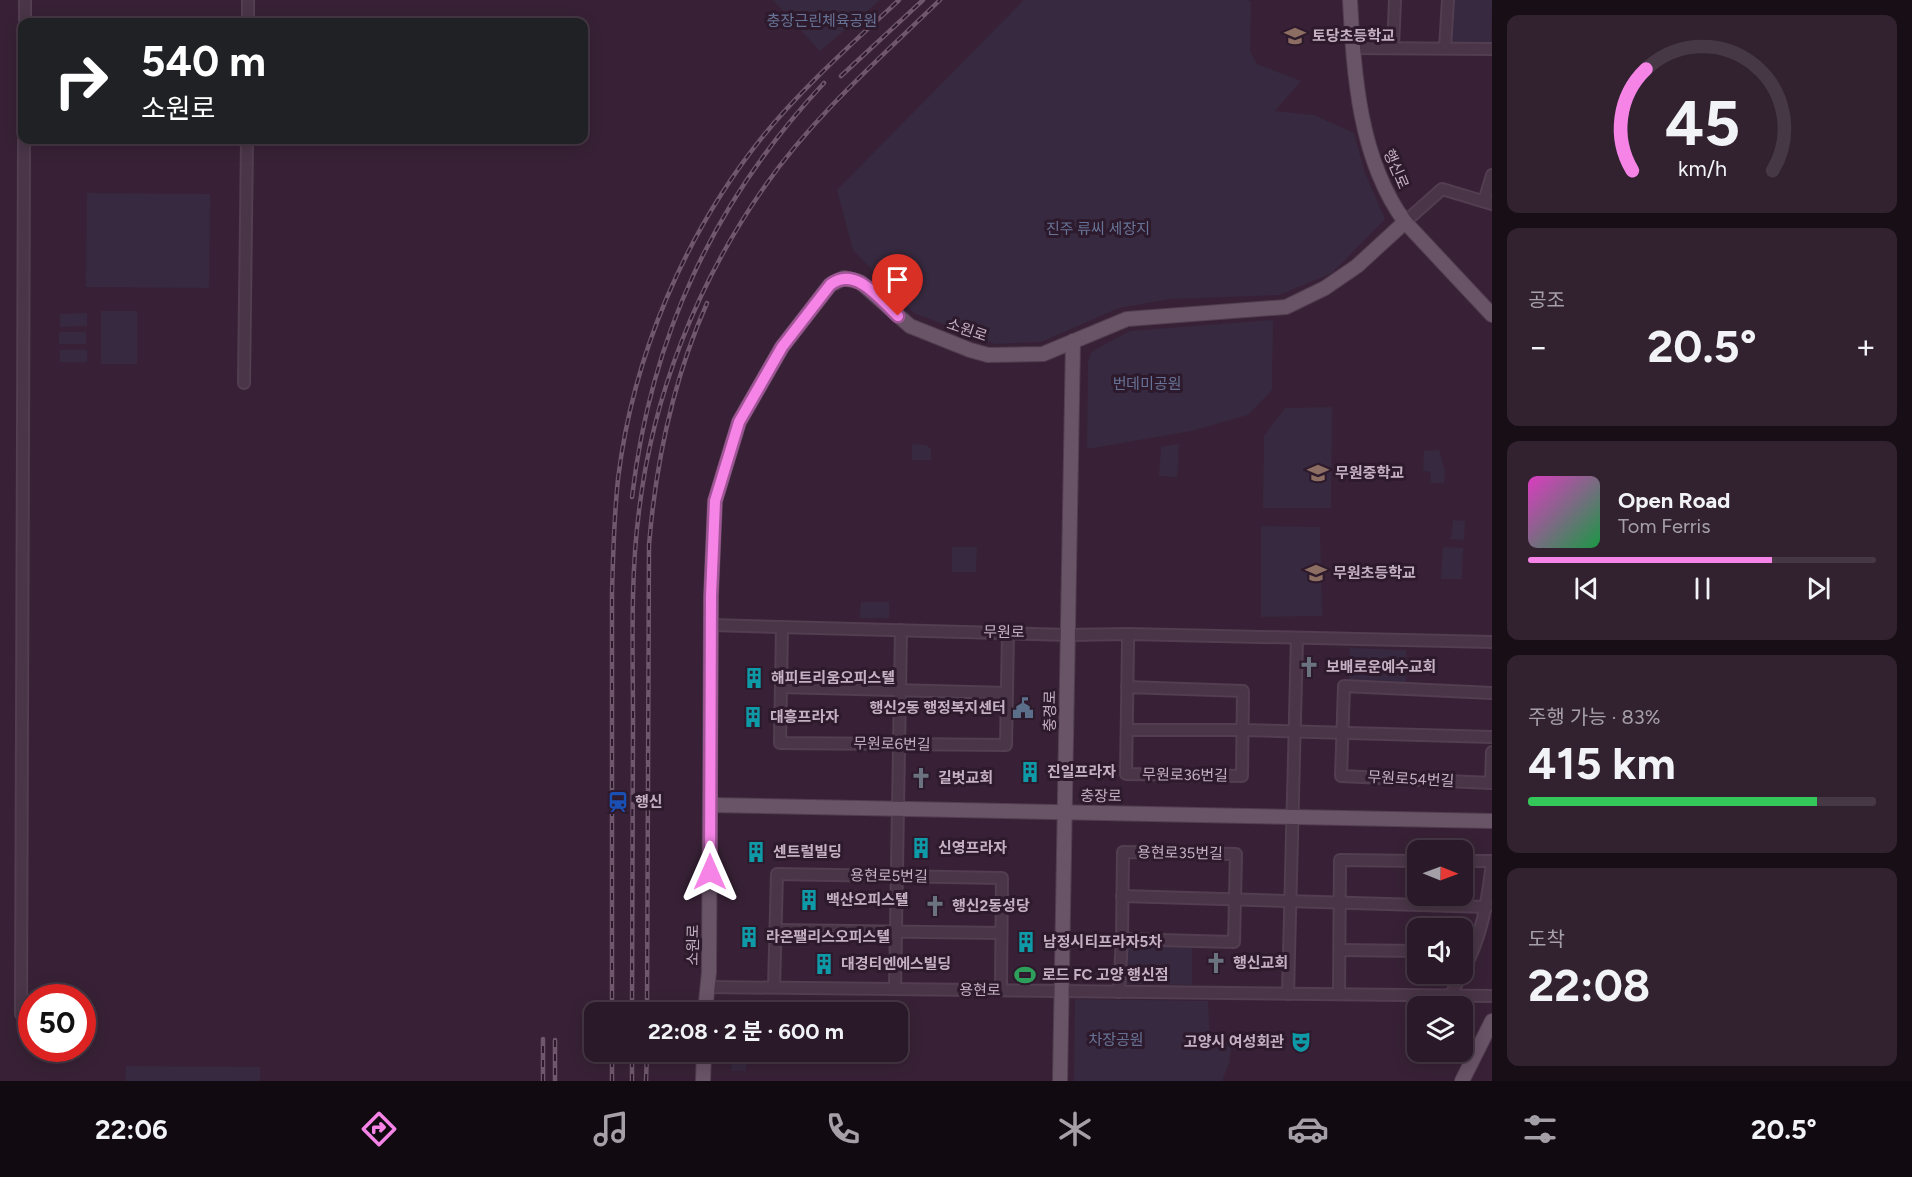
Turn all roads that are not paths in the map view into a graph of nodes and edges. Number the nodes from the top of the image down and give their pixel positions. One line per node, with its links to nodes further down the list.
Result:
1 (25, 0): 6 (street)
2 (249, 0): 7 (street)
3 (1350, 0): 9 (main road, 행신로)
4 (1395, 0): 8 (street)
5 (1448, 0): 10 (street)
6 (25, 18)
7 (248, 18)
8 (1393, 47): 9 (street); 10 (street)
9 (1353, 48): 16 (main road, 행신로)
10 (1445, 48): 11 (street)
11 (1492, 49)
12 (24, 144): 61 (street)
13 (247, 144): 19 (street)
14 (1492, 175): 15 (street)
15 (1488, 202): 16 (street)
16 (1405, 222): 17 (main road, 행신로); 18 (main road, 소원로)
17 (1492, 315)
18 (1073, 341): 20 (main road, 소원로); 25 (main road, 충경로)
19 (244, 383)
20 (711, 625): 21 (street, 무원로); 40 (main road, 소원로)
21 (782, 627): 22 (street, 무원로); 28 (street, 무원로6번길)
22 (901, 630): 23 (street, 무원로); 30 (street)
23 (1008, 632): 25 (street, 무원로); 31 (street, 무원로6번길)
24 (1128, 634): 25 (street, 무원로); 26 (street, 무원로); 29 (street, 무원로36번길)
25 (1068, 635): 42 (main road, 충경로)
26 (1297, 638): 27 (street, 무원로); 35 (street)
27 (1492, 642)
28 (781, 687): 30 (street); 38 (street, 무원로6번길)
29 (1127, 687): 33 (street, 무원로36번길); 34 (street, 무원로36번길)
30 (900, 689): 31 (street); 38 (street)
31 (1007, 693): 38 (street, 무원로6번길)
32 (1492, 693): 36 (street, 무원로54번길)
33 (1127, 730): 34 (street); 34 (street, 무원로36번길)
34 (1242, 730): 35 (street)
35 (1295, 732): 36 (street); 43 (street)
36 (1342, 734): 37 (street); 39 (street, 무원로54번길)
37 (1492, 737)
38 (899, 745): 41 (street)
39 (1492, 752)
40 (710, 805): 41 (main road, 충장로); 63 (main road, 소원로)
41 (898, 810): 42 (main road, 충장로); 48 (street)
42 (1064, 812): 43 (main road, 충장로); 67 (main road, 충경로)
43 (1292, 816): 44 (main road, 충장로); 51 (street)
44 (1492, 821)
45 (1407, 861): 52 (street)
46 (1473, 861): 47 (street)
47 (1492, 862): 53 (street)
48 (897, 876): 54 (street, 용현로5번길); 55 (street); 56 (street, 용현로5번길)
49 (1122, 896): 50 (street); 50 (street, 용현로35번길); 57 (street, 용현로35번길)
50 (1236, 898): 51 (street); 57 (street, 용현로35번길)
51 (1290, 900): 52 (street); 69 (street)
52 (1340, 902): 53 (street); 59 (street)
53 (1487, 907): 58 (street)
54 (775, 930): 55 (street); 64 (street, 용현로5번길)
55 (896, 931): 56 (street); 65 (street)
56 (1001, 933): 66 (street, 용현로5번길)
57 (1122, 939): 68 (street, 용현로35번길)
58 (1473, 940)
59 (1340, 950): 60 (street); 70 (street)
60 (1407, 951)
61 (21, 984)
62 (1456, 984): 71 (street)
63 (708, 987): 64 (street, 용현로); 74 (main road, 소원로)
64 (774, 987): 65 (street, 용현로)
65 (895, 988): 66 (street, 용현로)
66 (1001, 990): 67 (street, 용현로)
67 (1062, 991): 68 (street, 용현로); 78 (main road, 충경로)
68 (1119, 992): 69 (street, 용현로)
69 (1288, 994): 70 (street, 용현로)
70 (1340, 994): 71 (street, 용현로)
71 (1450, 996)
72 (1473, 996): 73 (street, 용현로)
73 (1492, 996)
74 (706, 1002)
75 (1492, 1021): 79 (main road)
76 (704, 1062): 77 (main road)
77 (703, 1081)
78 (1060, 1081)
79 (1462, 1081)

